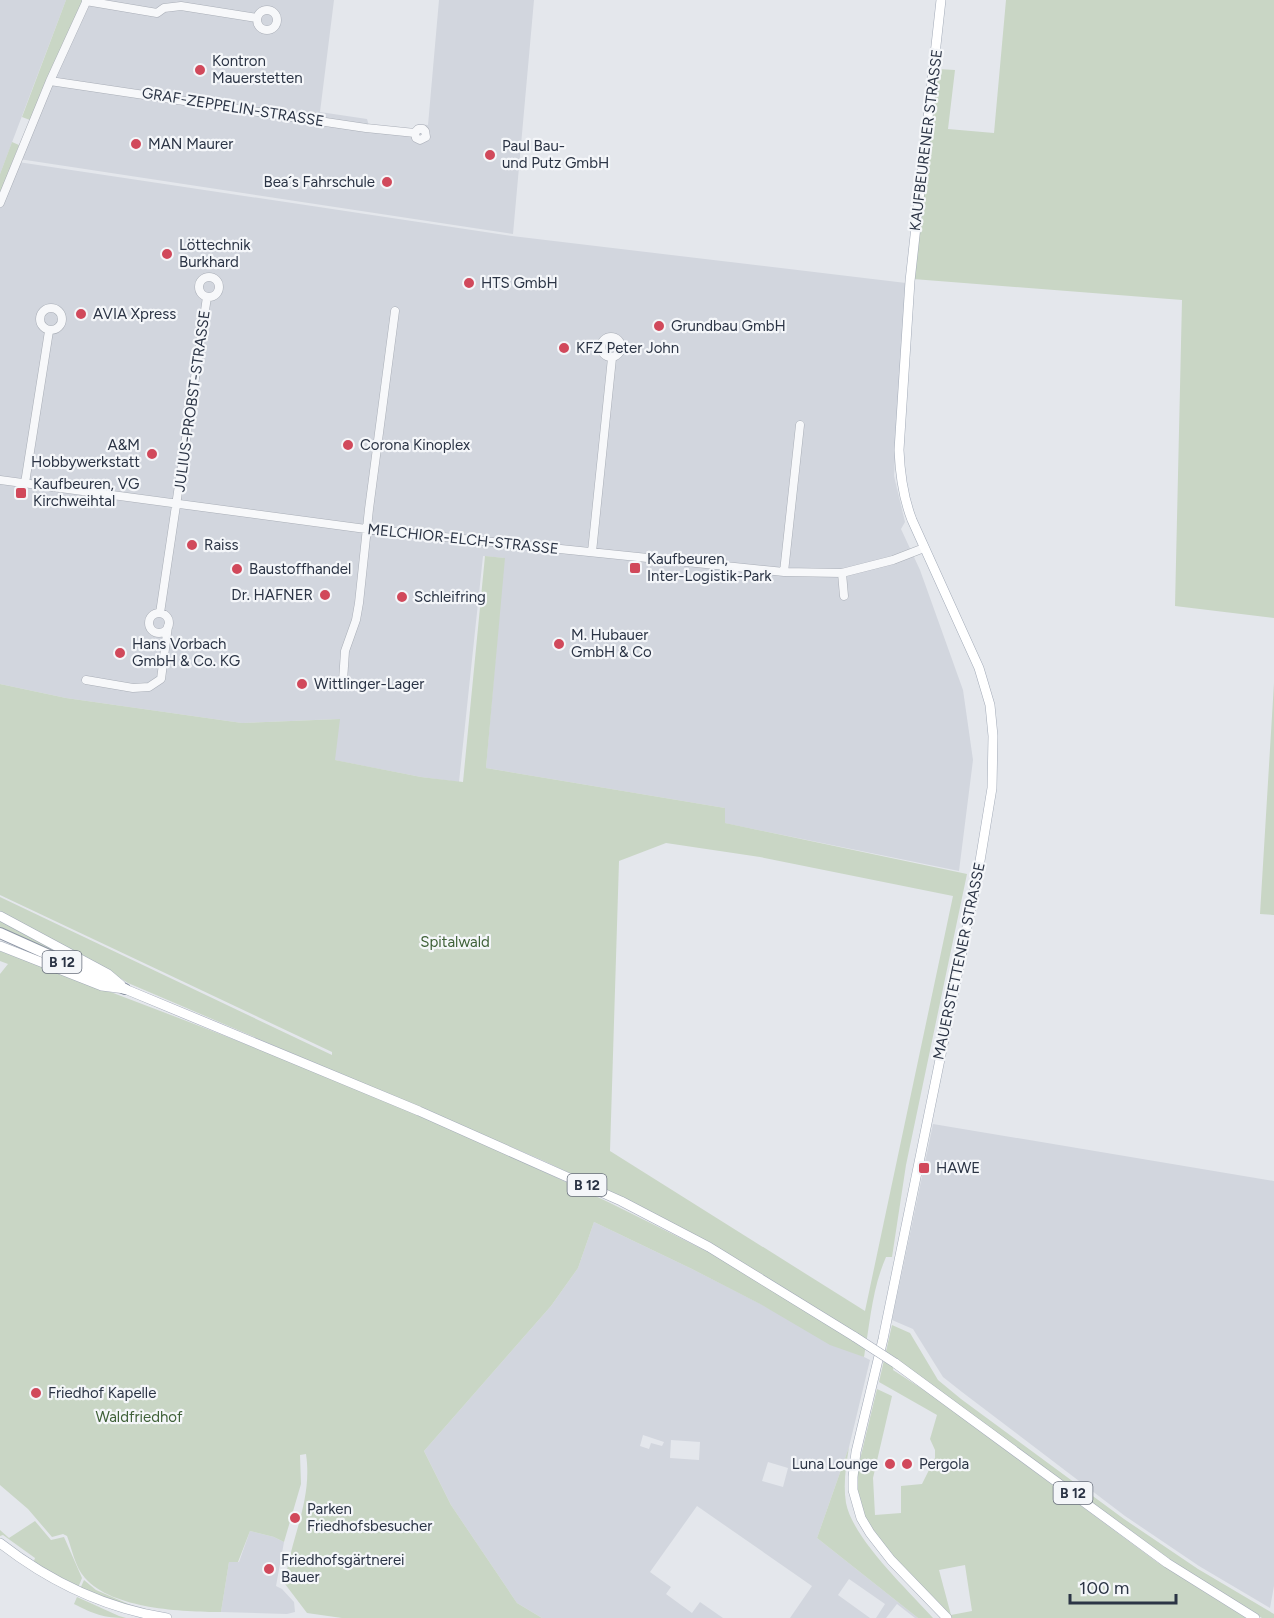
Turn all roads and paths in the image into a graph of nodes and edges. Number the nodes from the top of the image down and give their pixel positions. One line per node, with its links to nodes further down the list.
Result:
1 (941, 0): 7 (main road, KAUFBEURENER STRASSE)
2 (87, 1): 3 (street); 4 (street)
3 (257, 18)
4 (50, 81): 5 (street, GRAF-ZEPPELIN-STRASSE); 6 (street)
5 (415, 133)
6 (0, 203)
7 (910, 281): 17 (main road, MAUERSTETTENER STRASSE)
8 (207, 297): 15 (street, JULIUS-PROBST-STRASSE)
9 (395, 311): 16 (street)
10 (49, 331): 14 (street)
11 (612, 358): 18 (street)
12 (800, 425): 19 (street)
13 (0, 480): 14 (street, MELCHIOR-ELCH-STRASSE)
14 (25, 483): 15 (street, MELCHIOR-ELCH-STRASSE)
15 (177, 505): 16 (street, MELCHIOR-ELCH-STRASSE); 22 (street, JULIUS-PROBST-STRASSE)
16 (366, 529): 18 (street, MELCHIOR-ELCH-STRASSE); 25 (street)
17 (924, 548): 20 (street, MELCHIOR-ELCH-STRASSE); 32 (main road, MAUERSTETTENER STRASSE)
18 (592, 552): 19 (street, MELCHIOR-ELCH-STRASSE)
19 (784, 572): 20 (street, MELCHIOR-ELCH-STRASSE)
20 (842, 573): 21 (street)
21 (844, 596)
22 (160, 613): 23 (street); 23 (street)
23 (168, 626): 24 (street)
24 (86, 680)
25 (343, 681)
26 (0, 916): 29 (main road)
27 (0, 933): 29 (highway, B 12)
28 (0, 946): 29 (main road, B 12)
29 (125, 989): 33 (main road, B 12, bridge)
30 (0, 1544): 31 (main road)
31 (166, 1618)
32 (947, 1618)
33 (1255, 1618)

